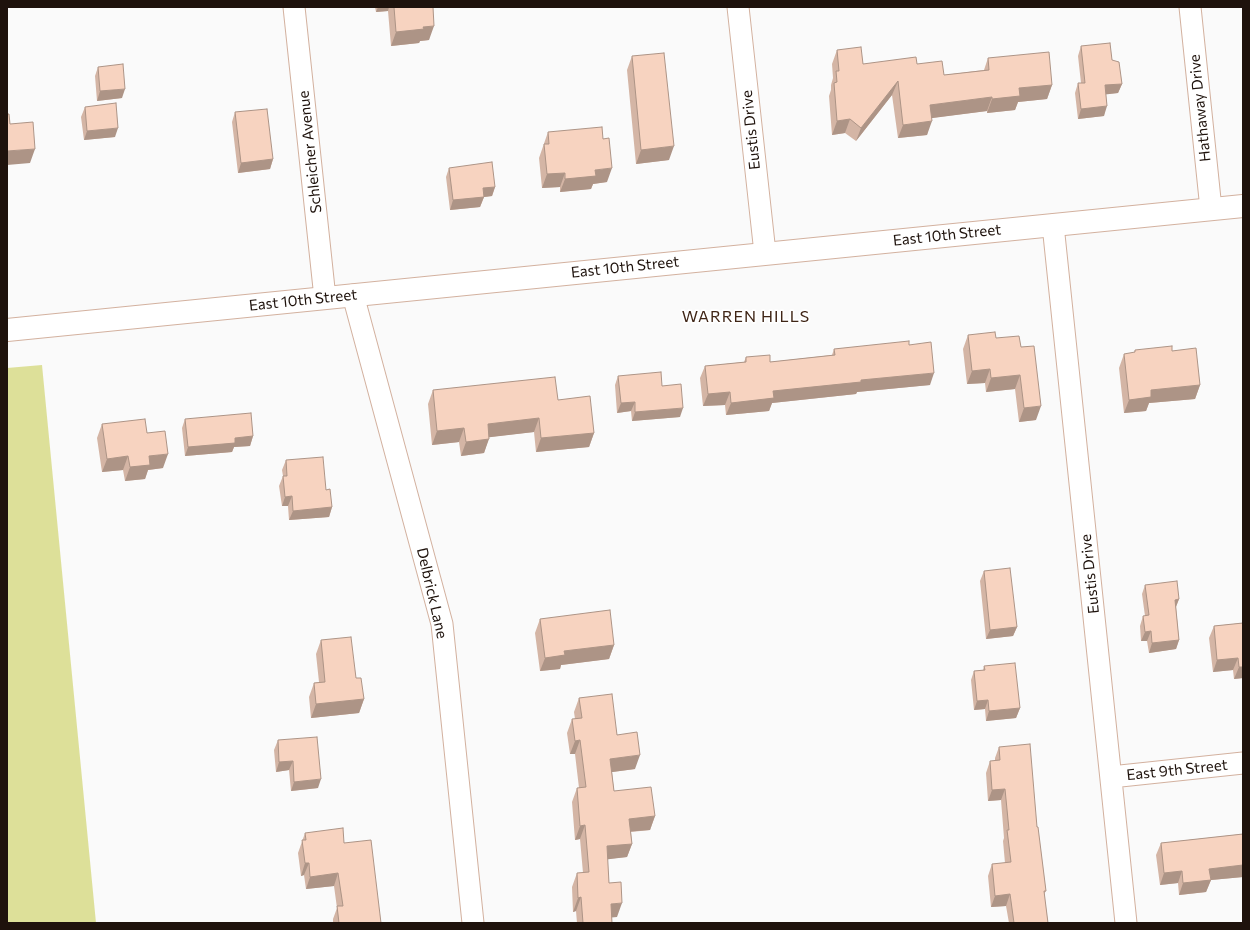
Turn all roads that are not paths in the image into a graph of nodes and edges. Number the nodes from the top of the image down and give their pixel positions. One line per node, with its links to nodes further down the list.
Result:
1 (294, 7): 9 (street, Schleicher Avenue)
2 (738, 7): 7 (street, Eustis Drive)
3 (1190, 7): 5 (street, Hathaway Drive)
4 (1243, 206): 5 (main road, East 10th Street)
5 (1211, 209): 6 (main road, East 10th Street)
6 (1053, 225): 7 (main road, East 10th Street); 12 (street, Eustis Drive)
7 (764, 253): 8 (main road, East 10th Street)
8 (354, 295): 9 (main road, East 10th Street); 13 (street, Delbrick Lane)
9 (325, 298): 10 (main road, East 10th Street)
10 (7, 330)
11 (1243, 763): 12 (street, East 9th Street)
12 (1111, 777): 14 (street, Eustis Drive)
13 (473, 923)
14 (1126, 923)

